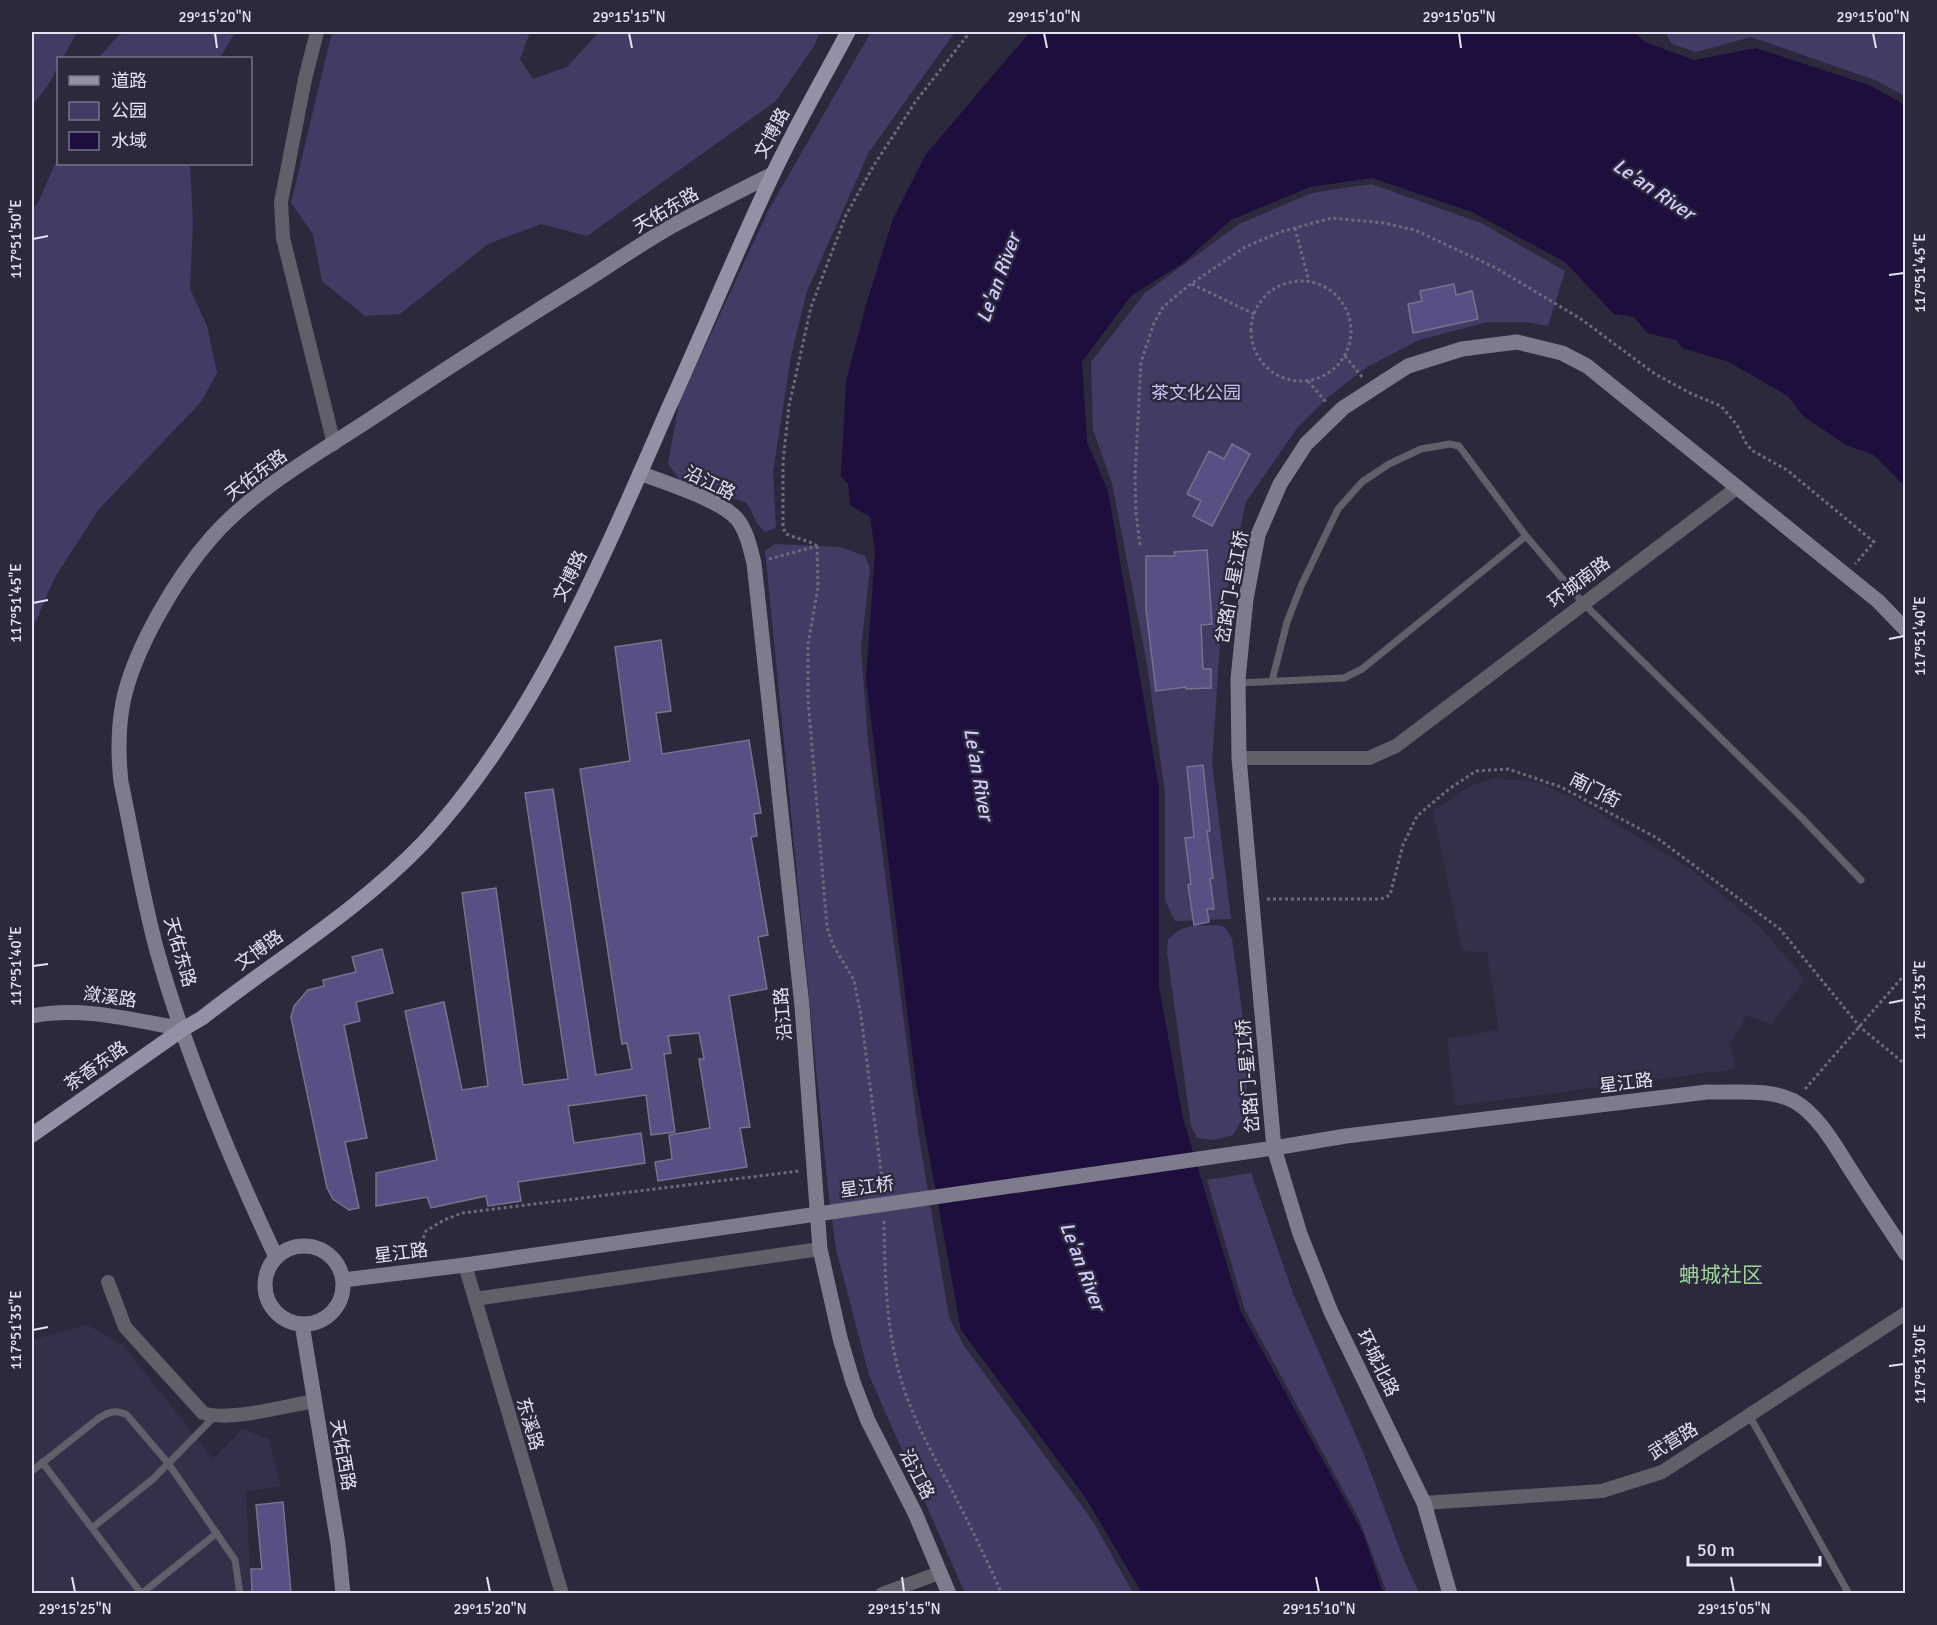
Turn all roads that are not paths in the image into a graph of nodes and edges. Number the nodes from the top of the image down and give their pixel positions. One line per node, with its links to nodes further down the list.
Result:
1 (317, 32): 4 (street)
2 (848, 32): 3 (main road, 文博路)
3 (773, 174): 4 (street, 天佑东路); 5 (main road, 文博路)
4 (334, 444): 15 (street, 天佑东路)
5 (640, 473): 15 (main road, 文博路); 18 (street, 沿江路)
6 (1738, 487): 8 (street, 环城南路); 9 (street); 11 (street, 岔路门-星江桥)
7 (1526, 536): 8 (lane); 10 (lane); 10 (lane)
8 (1584, 604): 12 (street, 环城南路); 13 (lane)
9 (1905, 630)
10 (1272, 681): 11 (lane)
11 (1238, 683): 12 (street, 岔路门-星江桥)
12 (1239, 758): 17 (street, 岔路门-星江桥)
13 (1861, 880)
14 (32, 1016): 15 (street, 潋溪路)
15 (183, 1029): 16 (main road, 茶香东路); 20 (street)
16 (32, 1135)
17 (1274, 1148): 19 (street, 星江路); 21 (street, 星江桥, bridge); 33 (street, 环城北路)
18 (820, 1249): 24 (street); 36 (street, 沿江路)
19 (1905, 1254)
20 (276, 1257): 22 (street); 26 (street)
21 (465, 1265): 22 (street, 星江路); 24 (street, 东溪路)
22 (343, 1280): 26 (street)
23 (108, 1282): 29 (street)
24 (475, 1299): 40 (street, 东溪路)
25 (1905, 1313): 28 (street, 武营路)
26 (302, 1324): 27 (street, 天佑西路)
27 (314, 1401): 29 (street); 39 (street, 天佑西路)
28 (1749, 1415): 33 (street, 武营路); 44 (lane)
29 (214, 1417): 31 (lane)
30 (42, 1462): 31 (lane); 32 (lane); 34 (lane)
31 (168, 1463): 34 (lane); 35 (lane)
32 (32, 1470)
33 (1424, 1503): 43 (street, 环城北路)
34 (92, 1528): 37 (lane)
35 (217, 1533): 37 (lane); 38 (lane)
36 (939, 1573): 41 (street); 42 (street, 沿江路)
37 (141, 1593)
38 (240, 1593)
39 (343, 1593)
40 (561, 1593)
41 (882, 1593)
42 (949, 1593)
43 (1450, 1593)
44 (1849, 1593)

